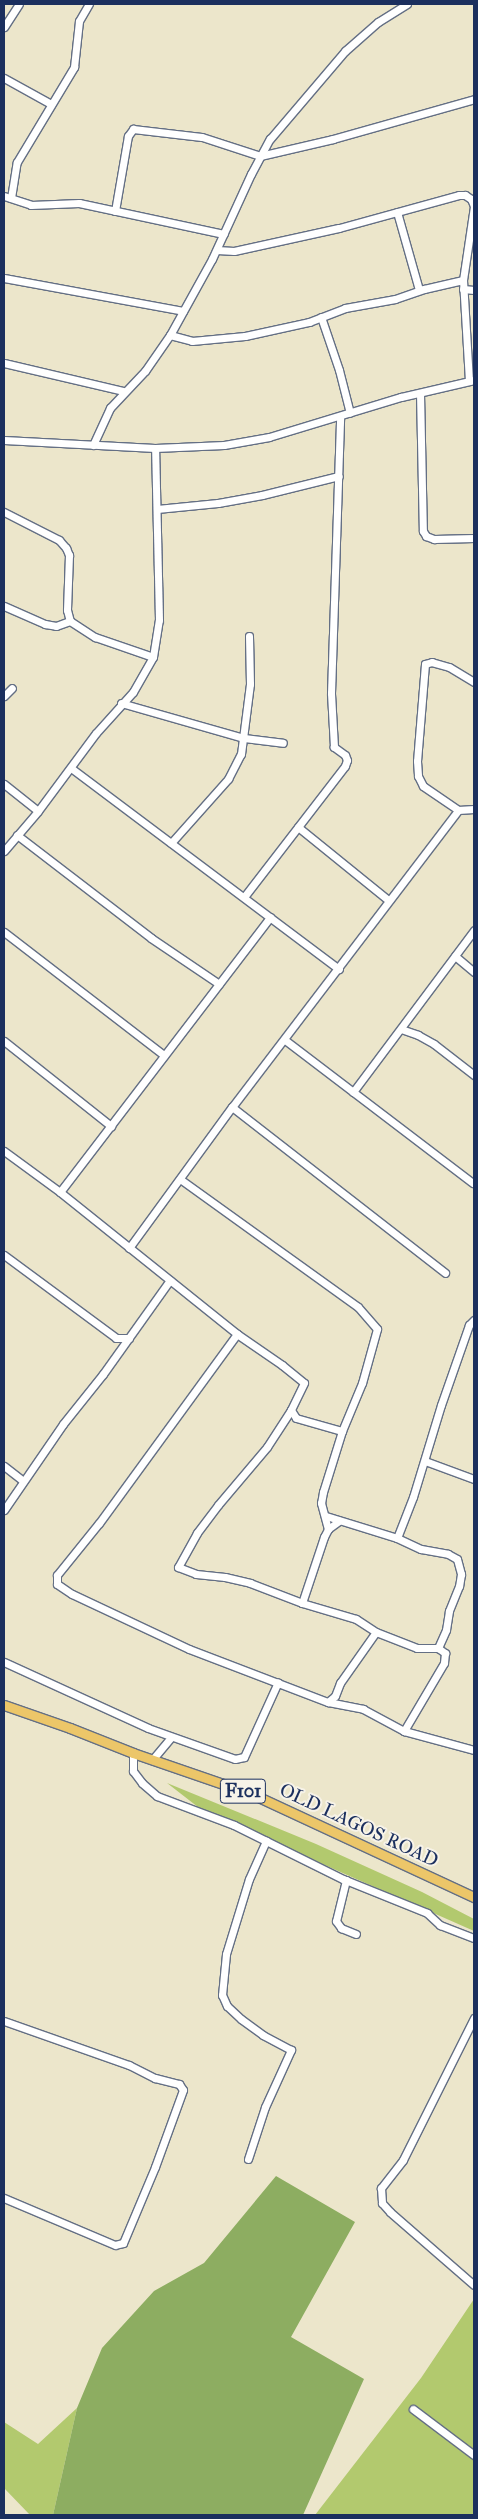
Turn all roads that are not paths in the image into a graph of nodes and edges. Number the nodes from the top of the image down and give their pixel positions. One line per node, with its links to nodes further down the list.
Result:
1 (19, 4): 4 (street)
2 (89, 4): 7 (street)
3 (404, 5): 8 (street)
4 (4, 27)
5 (4, 78): 7 (street)
6 (474, 99): 8 (street)
7 (51, 104): 9 (street)
8 (260, 156): 11 (street); 13 (street)
9 (7, 197): 11 (street)
10 (474, 206): 12 (street); 16 (street)
11 (115, 211): 13 (street)
12 (397, 212): 14 (street); 18 (street)
13 (224, 234): 14 (street)
14 (216, 250): 20 (street)
15 (4, 278): 20 (street)
16 (463, 280): 17 (street); 18 (street)
17 (463, 289): 19 (street); 24 (street)
18 (419, 290): 21 (street)
19 (474, 290)
20 (183, 311): 22 (street)
21 (321, 317): 22 (street); 27 (street)
22 (170, 335): 25 (street)
23 (4, 363): 25 (street)
24 (472, 380): 26 (street)
25 (123, 392): 30 (street)
26 (420, 393): 27 (street); 35 (street)
27 (350, 413): 28 (street)
28 (340, 416): 31 (street); 32 (street)
29 (4, 440): 30 (street)
30 (93, 445): 31 (street)
31 (155, 448): 33 (street)
32 (339, 476): 33 (street); 51 (street)
33 (158, 510): 39 (street)
34 (4, 512): 37 (street)
35 (474, 538)
36 (4, 606): 37 (street)
37 (70, 622): 39 (street)
38 (249, 636): 44 (street)
39 (153, 657): 43 (street)
40 (474, 682): 50 (street)
41 (12, 688): 42 (street)
42 (4, 696)
43 (121, 703): 44 (street); 46 (street)
44 (244, 738): 45 (street); 53 (street)
45 (283, 743)
46 (70, 768): 49 (street); 53 (street)
47 (4, 784): 49 (street)
48 (474, 809): 50 (street)
49 (38, 810): 52 (street)
50 (458, 810): 56 (street)
51 (298, 827): 55 (street); 56 (street)
52 (17, 835): 54 (street); 63 (street)
53 (171, 843): 55 (street)
54 (4, 851)
55 (244, 897): 57 (street)
56 (388, 900): 61 (street)
57 (270, 917): 61 (street); 63 (street)
58 (474, 930): 60 (street)
59 (4, 932): 67 (street)
60 (455, 956): 62 (street); 64 (street)
61 (339, 969): 65 (street)
62 (474, 972)
63 (219, 984): 67 (street)
64 (401, 1029): 68 (street); 69 (street)
65 (285, 1040): 69 (street); 70 (street)
66 (4, 1042): 71 (street)
67 (164, 1055): 71 (street)
68 (474, 1075)
69 (353, 1092): 74 (street)
70 (232, 1107): 73 (street); 78 (street)
71 (111, 1126): 75 (street)
72 (4, 1150): 75 (street)
73 (180, 1180): 76 (street); 86 (street)
74 (473, 1183)
75 (60, 1192): 76 (street)
76 (129, 1248): 79 (street)
77 (4, 1255): 82 (street)
78 (445, 1273)
79 (170, 1280): 81 (street); 83 (street)
80 (474, 1320): 87 (street)
81 (237, 1334): 85 (street); 100 (street)
82 (116, 1338): 83 (street); 84 (street)
83 (129, 1338): 84 (street)
84 (118, 1351): 90 (street)
85 (291, 1410): 86 (street); 96 (street)
86 (342, 1431): 92 (street)
87 (425, 1461): 89 (street); 95 (street)
88 (4, 1466): 90 (street)
89 (474, 1479)
90 (23, 1481): 91 (street)
91 (4, 1510)
92 (326, 1516): 93 (street); 94 (street)
93 (339, 1521): 94 (street); 95 (street)
94 (328, 1530): 96 (street)
95 (397, 1538): 98 (street)
96 (302, 1603): 97 (street)
97 (376, 1632): 98 (street); 101 (street)
98 (438, 1648): 103 (street)
99 (4, 1662): 104 (street)
100 (278, 1682): 101 (street); 104 (street)
101 (328, 1702): 103 (street)
102 (4, 1705): 106 (main road, OLD LAGOS ROAD / F101)
103 (404, 1731): 105 (street)
104 (171, 1737): 107 (street)
105 (474, 1750)
106 (133, 1754): 107 (main road, OLD LAGOS ROAD / F101); 108 (street)
107 (152, 1760): 110 (main road, OLD LAGOS ROAD / F101)
108 (266, 1841): 109 (street); 115 (street)
109 (346, 1880): 111 (street); 112 (street)
110 (474, 1897)
111 (356, 1934)
112 (474, 1938)
113 (474, 2018): 117 (street)
114 (4, 2021): 116 (street)
115 (248, 2159)
116 (4, 2198)
117 (474, 2285)
118 (413, 2409): 119 (street)
119 (474, 2455)

